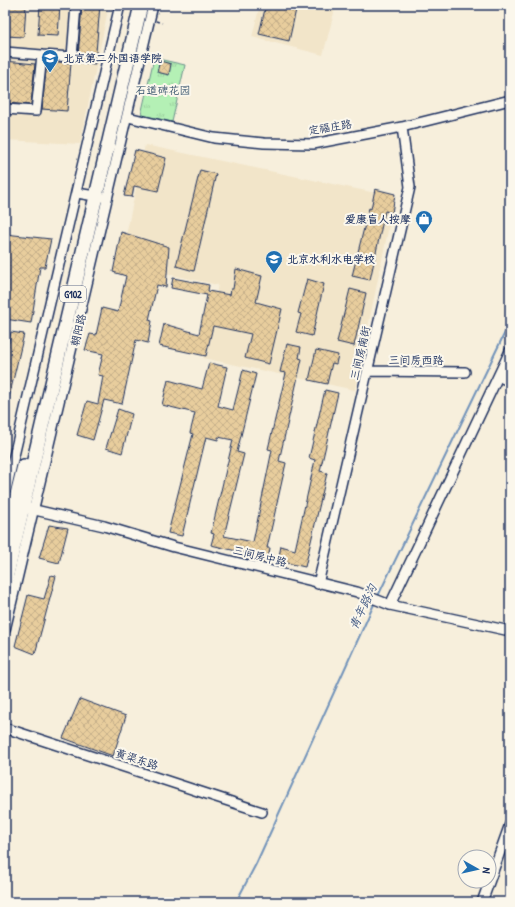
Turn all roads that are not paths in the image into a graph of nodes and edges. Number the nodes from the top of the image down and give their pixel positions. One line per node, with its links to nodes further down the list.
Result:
1 (76, 5): 7 (street)
2 (120, 5): 12 (street, 朝阳路)
3 (133, 5): 12 (highway, 朝阳路 / G102)
4 (141, 5): 12 (highway, 朝阳路 / G102)
5 (153, 5): 10 (street, 朝阳路)
6 (5, 52): 7 (street)
7 (42, 55): 9 (street)
8 (510, 100): 11 (street, 定福庄路)
9 (5, 109)
10 (128, 117): 11 (street, 定福庄路); 13 (street, 朝阳路)
11 (402, 127): 15 (street, 三间房南街)
12 (87, 195): 13 (street); 17 (street, 朝阳路); 18 (highway, 朝阳路 / G102)
13 (109, 199): 18 (street, 朝阳路)
14 (510, 351): 22 (street)
15 (368, 372): 16 (street, 三间房西路); 21 (street, 三间房南街)
16 (464, 372)
17 (5, 494)
18 (19, 506): 19 (highway, 朝阳路 / G102); 20 (highway, 朝阳路 / G102); 21 (street, 三间房中路); 23 (street, 朝阳路)
19 (5, 548)
20 (5, 583)
21 (318, 584): 22 (street, 三间房中路)
22 (387, 604): 24 (street, 三间房中路)
23 (5, 630)
24 (510, 631)
25 (5, 728): 26 (street, 黄渠东路)
26 (262, 812)
27 (510, 824): 28 (street)
28 (482, 902)

